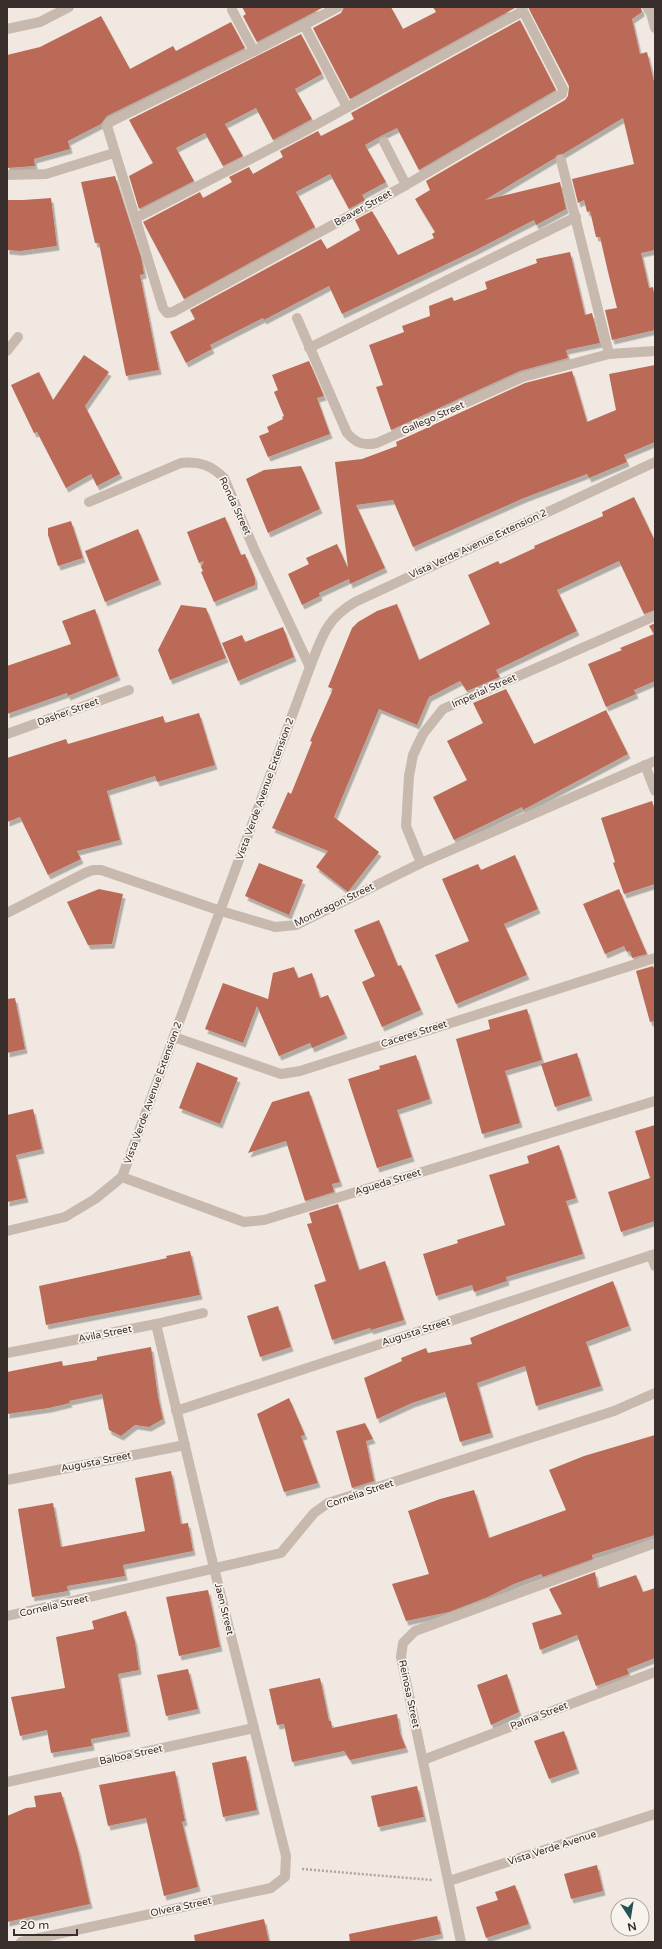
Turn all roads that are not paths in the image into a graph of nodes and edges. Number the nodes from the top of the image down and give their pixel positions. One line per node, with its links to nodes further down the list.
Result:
1 (69, 7): 8 (street)
2 (338, 7): 6 (street, Beaver Street)
3 (522, 9): 10 (street, Beaver Street); 15 (street, Beaver Street)
4 (232, 10): 9 (street)
5 (651, 10): 7 (street)
6 (304, 25): 9 (street, Beaver Street); 10 (street)
7 (655, 28)
8 (7, 29)
9 (254, 51): 12 (street, Beaver Street)
10 (347, 107): 16 (street, Beaver Street)
11 (384, 142): 15 (street)
12 (114, 154): 14 (street); 16 (street, Beaver Street)
13 (561, 160): 17 (street)
14 (7, 175)
15 (406, 184): 16 (street, Beaver Street)
16 (136, 218)
17 (576, 218): 20 (street); 23 (street)
18 (297, 318): 20 (street, Gallego Street)
19 (18, 337): 21 (street)
20 (309, 348): 23 (street, Gallego Street)
21 (7, 351)
22 (655, 351): 23 (street, Gallego Street)
23 (609, 354)
24 (655, 462): 27 (street, Vista Verde Avenue Extension 2)
25 (89, 502): 27 (street, Ronda Street)
26 (655, 616): 33 (street, Imperial Street)
27 (310, 667): 34 (street, Vista Verde Avenue Extension 2)
28 (129, 690): 29 (street, Dasher Street)
29 (7, 734)
30 (655, 761): 31 (street, Mondragon Street)
31 (645, 765): 32 (street); 33 (street, Mondragon Street)
32 (655, 791)
33 (420, 863): 34 (street, Mondragon Street)
34 (221, 911): 35 (street, Mondragon Street); 37 (street, Vista Verde Avenue Extension 2)
35 (7, 913)
36 (655, 958): 37 (street, Caceres Street)
37 (174, 1037): 39 (street, Vista Verde Avenue Extension 2)
38 (655, 1101): 39 (street, Agueda Street)
39 (122, 1177): 40 (street, Vista Verde Avenue Extension 2)
40 (7, 1231)
41 (653, 1254): 42 (street); 47 (street, Augusta Street)
42 (655, 1266)
43 (203, 1313): 44 (street, Avila Street)
44 (156, 1324): 45 (street, Avila Street); 47 (street, Jaen Street)
45 (7, 1353)
46 (655, 1393): 51 (street, Cornelia Street)
47 (176, 1411): 48 (street, Jaen Street)
48 (185, 1445): 49 (street, Augusta Street); 51 (street, Jaen Street)
49 (7, 1480)
50 (655, 1543): 55 (street, Reinosa Street)
51 (214, 1568): 52 (street, Cornelia Street); 54 (street, Jaen Street)
52 (7, 1616)
53 (655, 1672): 55 (street, Palma Street)
54 (254, 1728): 56 (street, Balboa Street); 59 (street, Jaen Street)
55 (423, 1760): 58 (street, Reinosa Street)
56 (7, 1782)
57 (655, 1814): 58 (street, Vista Verde Avenue)
58 (448, 1881): 61 (street, Reinosa Street)
59 (271, 1888): 60 (street, Olvera Street)
60 (21, 1942)
61 (461, 1942)

